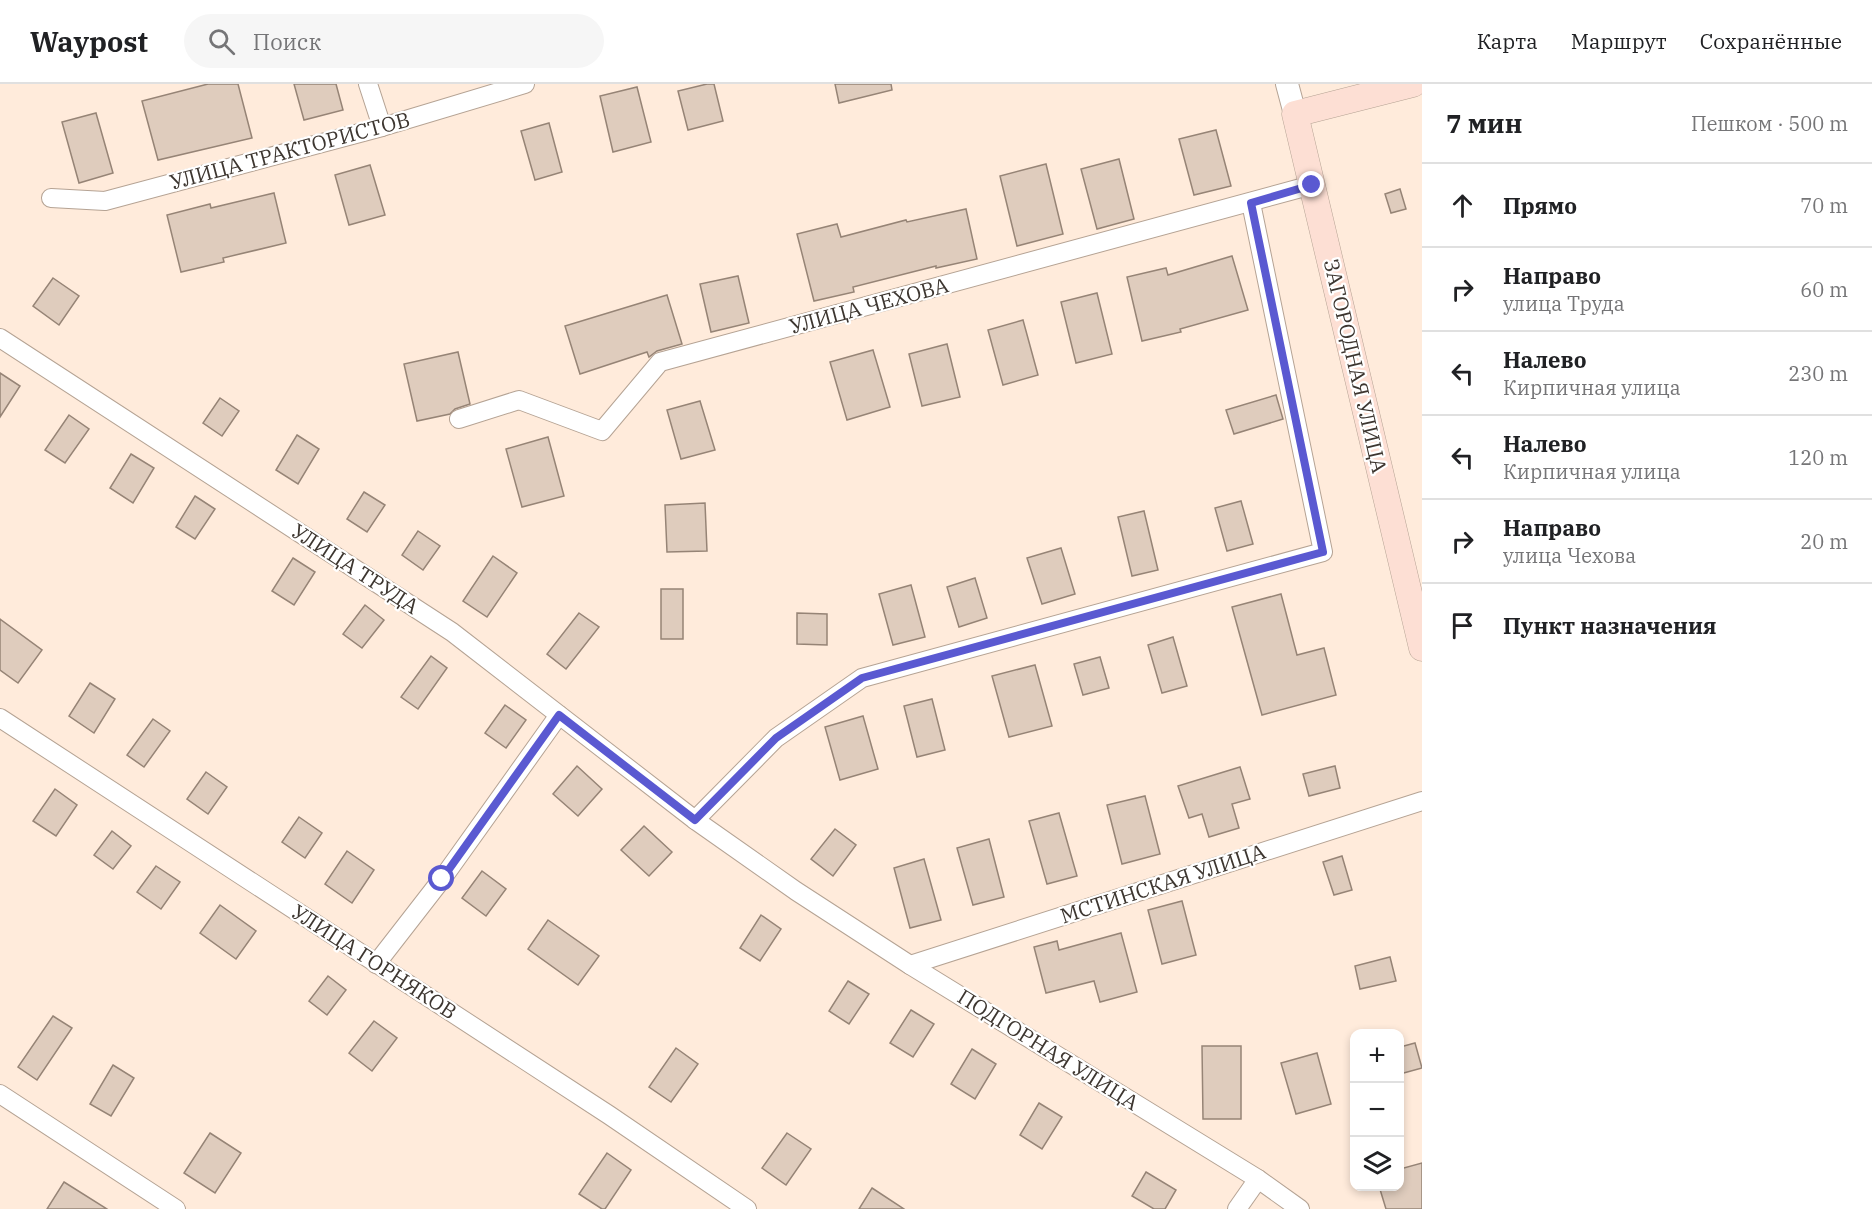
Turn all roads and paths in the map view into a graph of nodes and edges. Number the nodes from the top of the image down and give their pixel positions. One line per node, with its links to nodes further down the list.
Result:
1 (368, 84): 6 (street)
2 (525, 84): 6 (street, УЛИЦА ТРАКТОРИСТОВ)
3 (1287, 84): 5 (street, ЗАГОРОДНАЯ УЛИЦА)
4 (1413, 84): 5 (main road)
5 (1295, 114): 7 (main road, ЗАГОРОДНАЯ УЛИЦА)
6 (381, 128): 8 (street, УЛИЦА ТРАКТОРИСТОВ)
7 (1312, 185): 9 (street, УЛИЦА ЧЕХОВА); 12 (main road, ЗАГОРОДНАЯ УЛИЦА)
8 (51, 198)
9 (1251, 203): 11 (street, УЛИЦА ЧЕХОВА); 16 (street)
10 (0, 338): 13 (street, УЛИЦА ТРУДА)
11 (459, 419)
12 (1422, 648)
13 (559, 715): 16 (street, УЛИЦА ТРУДА); 18 (street)
14 (0, 718): 18 (street, УЛИЦА ГОРНЯКОВ)
15 (1419, 801): 19 (street, МСТИНСКАЯ УЛИЦА)
16 (695, 820): 17 (street, УЛИЦА ТРУДА)
17 (796, 891): 19 (street, ПОДГОРНАЯ УЛИЦА)
18 (376, 963): 23 (street, УЛИЦА ГОРНЯКОВ)
19 (910, 965): 21 (street, ПОДГОРНАЯ УЛИЦА)
20 (0, 1094): 22 (street)
21 (1258, 1179): 24 (street); 25 (street, ПОДГОРНАЯ УЛИЦА)
22 (176, 1209)
23 (747, 1209)
24 (1237, 1209)
25 (1300, 1209)

